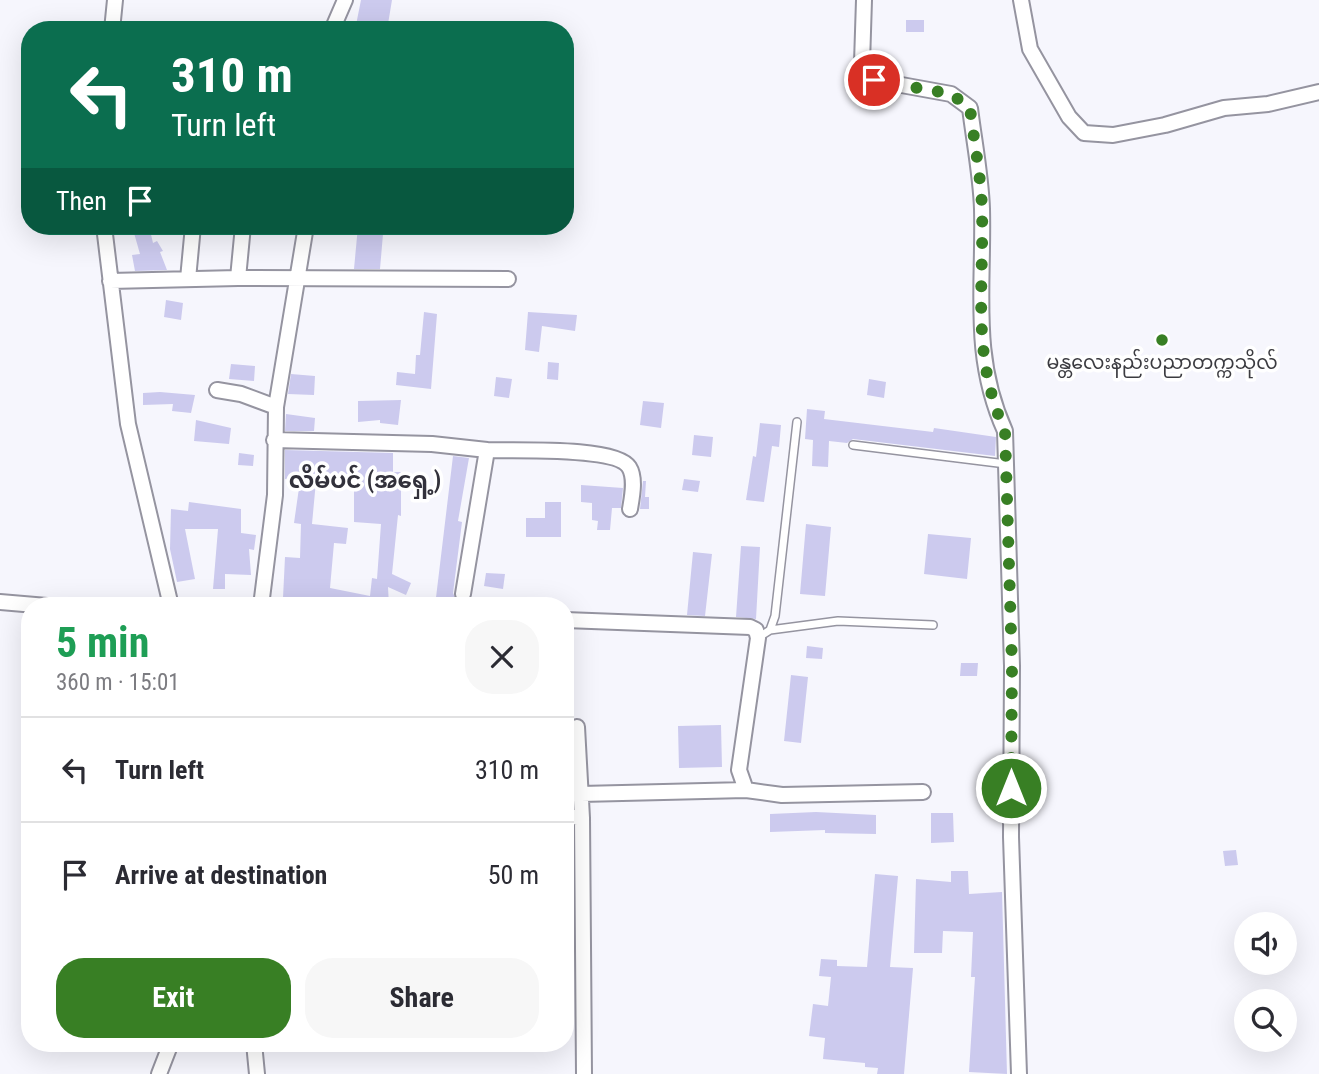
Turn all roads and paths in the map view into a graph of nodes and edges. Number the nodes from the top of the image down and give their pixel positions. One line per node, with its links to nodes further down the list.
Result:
1 (115, 0): 5 (street)
2 (345, 0): 6 (street)
3 (864, 0): 23 (street)
4 (1021, 0): 7 (street)
5 (113, 21)
6 (336, 21)
7 (1319, 93)
8 (105, 235): 16 (street)
9 (192, 235): 14 (street)
10 (242, 235): 12 (street)
11 (305, 235): 13 (street)
12 (238, 278): 13 (street); 14 (street)
13 (299, 278): 15 (street); 18 (street)
14 (188, 279): 16 (street)
15 (508, 279)
16 (110, 281): 26 (street)
17 (217, 390): 18 (street)
18 (276, 407): 20 (street)
19 (797, 422): 32 (lane)
20 (274, 440): 22 (street); 27 (street)
21 (853, 445): 23 (lane)
22 (487, 450): 24 (street); 25 (street)
23 (1006, 464): 44 (street)
24 (630, 509)
25 (463, 594)
26 (169, 597)
27 (262, 597)
28 (0, 602): 29 (street)
29 (21, 604)
30 (574, 620): 32 (street)
31 (933, 625): 32 (lane)
32 (764, 634): 34 (street)
33 (577, 727): 36 (street)
34 (746, 790): 35 (street); 36 (street)
35 (923, 792)
36 (581, 794): 38 (street)
37 (574, 817): 38 (street)
38 (582, 818): 43 (street)
39 (168, 1052): 41 (street)
40 (255, 1052): 42 (street)
41 (159, 1074)
42 (257, 1074)
43 (584, 1074)
44 (1019, 1074)

